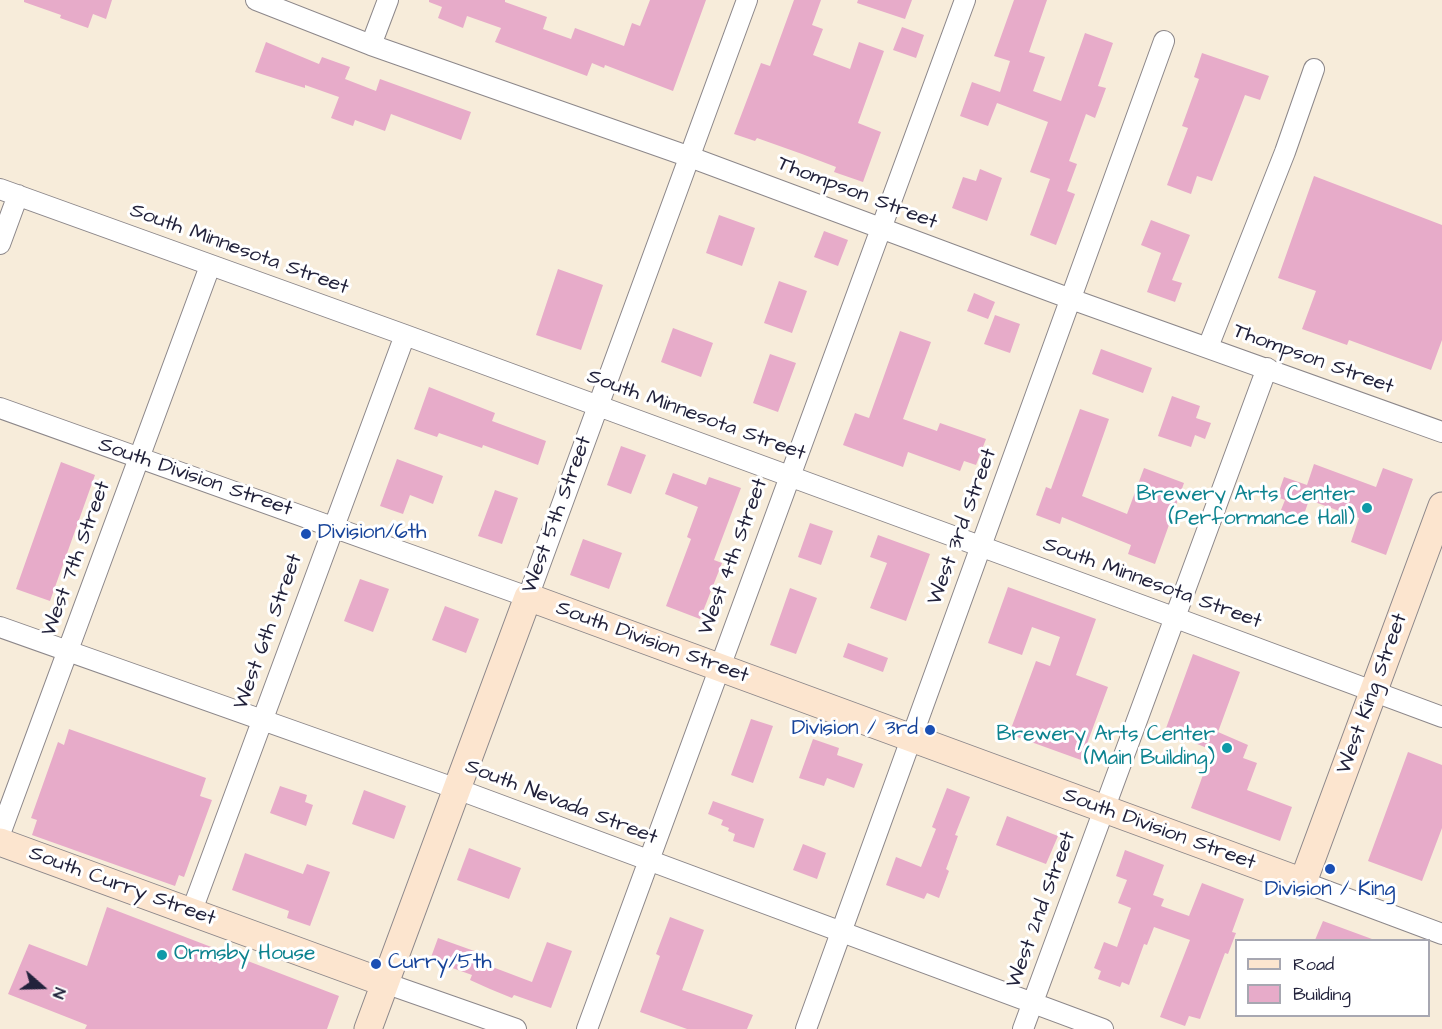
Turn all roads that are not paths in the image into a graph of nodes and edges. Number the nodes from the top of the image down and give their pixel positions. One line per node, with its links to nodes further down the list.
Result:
1 (256, 0): 6 (street, Thompson Street)
2 (388, 0): 6 (street)
3 (747, 0): 8 (street, West 5th Street)
4 (965, 0): 10 (street, West 4th Street)
5 (1164, 41): 13 (street, West 3rd Street)
6 (371, 45): 8 (street, Thompson Street)
7 (1314, 69): 15 (street)
8 (690, 157): 10 (street, Thompson Street); 17 (street, West 5th Street)
9 (9, 192): 11 (street); 12 (street, South Minnesota Street)
10 (881, 228): 13 (street, Thompson Street); 21 (street, West 4th Street)
11 (0, 244)
12 (210, 266): 14 (street, South Minnesota Street); 20 (street, West 7th Street)
13 (1071, 300): 15 (street, Thompson Street); 24 (street, West 3rd Street)
14 (405, 335): 17 (street, South Minnesota Street); 23 (street, West 6th Street)
15 (1208, 348): 16 (street, Thompson Street)
16 (1267, 368): 19 (street, Thompson Street); 26 (street, West 2nd Street)
17 (598, 406): 21 (street, South Minnesota Street); 25 (street, West 5th Street)
18 (0, 408): 20 (street, South Division Street)
19 (1442, 432)
20 (139, 459): 23 (street, South Division Street); 28 (street, West 7th Street)
21 (790, 476): 24 (street, South Minnesota Street); 29 (street, West 4th Street)
22 (1442, 506): 30 (street, West King Street)
23 (335, 527): 25 (street, South Division Street); 32 (street, West 6th Street)
24 (981, 547): 26 (street, South Minnesota Street); 33 (street, West 3rd Street)
25 (528, 597): 29 (street, South Division Street); 34 (street, West 5th Street)
26 (1176, 618): 30 (street, South Minnesota Street); 35 (street, West 2nd Street)
27 (0, 627): 28 (street, South Nevada Street)
28 (68, 652): 32 (street, South Nevada Street); 36 (street, West 7th Street)
29 (719, 668): 33 (street, South Division Street); 38 (street, West 4th Street)
30 (1374, 692): 31 (street, South Minnesota Street); 39 (street, West King Street)
31 (1442, 717)
32 (263, 719): 34 (street, South Nevada Street); 40 (street, West 6th Street)
33 (912, 740): 35 (street, South Division Street); 41 (street, West 3rd Street)
34 (457, 789): 38 (street, South Nevada Street); 43 (street, West 5th Street)
35 (1104, 810): 39 (street, South Division Street); 44 (street, West 2nd Street)
36 (0, 834)
37 (0, 842): 40 (street, South Curry Street)
38 (648, 861): 41 (street, South Nevada Street); 47 (street, West 4th Street)
39 (1303, 882): 42 (street)
40 (191, 913): 43 (street, South Curry Street)
41 (842, 932): 44 (street, South Nevada Street); 48 (street, West 3rd Street)
42 (1442, 934)
43 (385, 983): 45 (street, West 5th Street); 46 (street, South Curry Street)
44 (1033, 1003): 49 (street, West 2nd Street); 50 (street, South Nevada Street)
45 (368, 1029)
46 (516, 1029)
47 (586, 1029)
48 (806, 1029)
49 (1023, 1029)
50 (1103, 1029)

